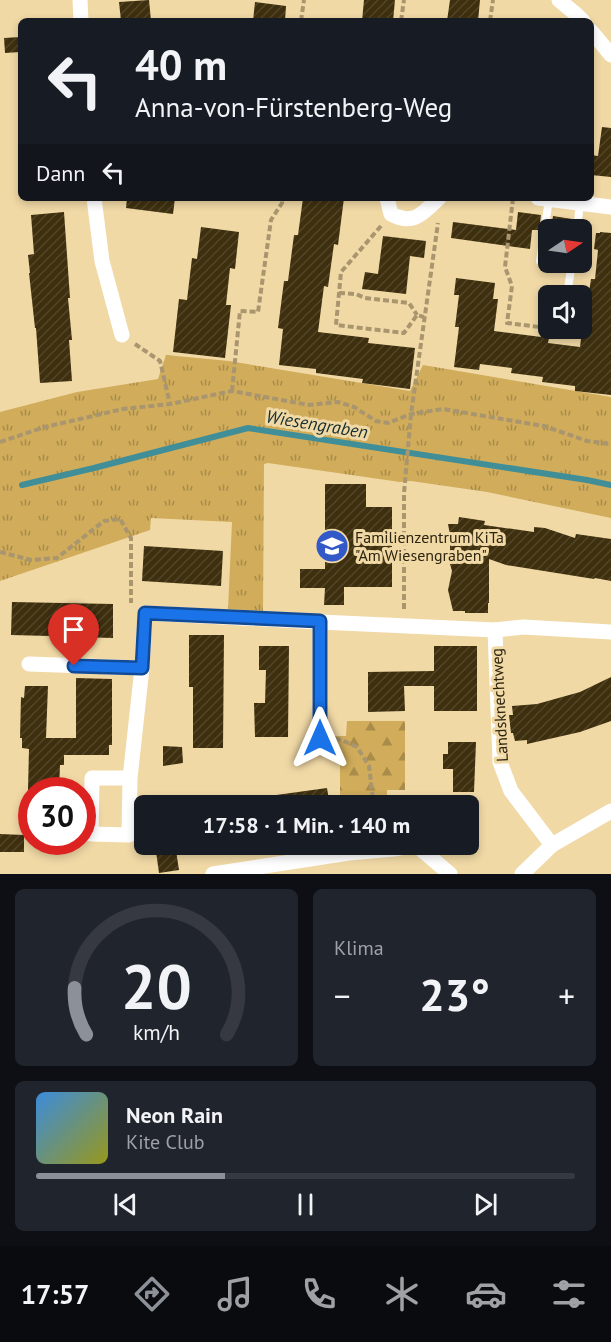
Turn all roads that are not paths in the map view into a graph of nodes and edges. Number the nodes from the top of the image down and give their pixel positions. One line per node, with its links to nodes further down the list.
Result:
1 (80, 0): 3 (street)
2 (559, 0): 4 (street)
3 (81, 18)
4 (580, 18)
5 (594, 35): 6 (street)
6 (611, 55)
7 (94, 201): 16 (street)
8 (388, 201): 9 (street)
9 (436, 201)
10 (544, 201): 14 (lane)
11 (562, 201): 12 (street)
12 (580, 203): 13 (street); 15 (lane)
13 (611, 207)
14 (543, 219)
15 (578, 219)
16 (122, 335)
17 (320, 621): 18 (street); 21 (street); 22 (street)
18 (495, 630): 19 (street, Landsknechtweg); 25 (street, Landsknechtweg)
19 (611, 632)
20 (28, 664): 21 (street)
21 (142, 668): 23 (street)
22 (320, 738)
23 (130, 778): 23 (street)
24 (611, 811): 25 (street)
25 (552, 844): 29 (street)
26 (277, 869): 27 (street); 28 (street)
27 (213, 874)
28 (450, 874)
29 (522, 874)

